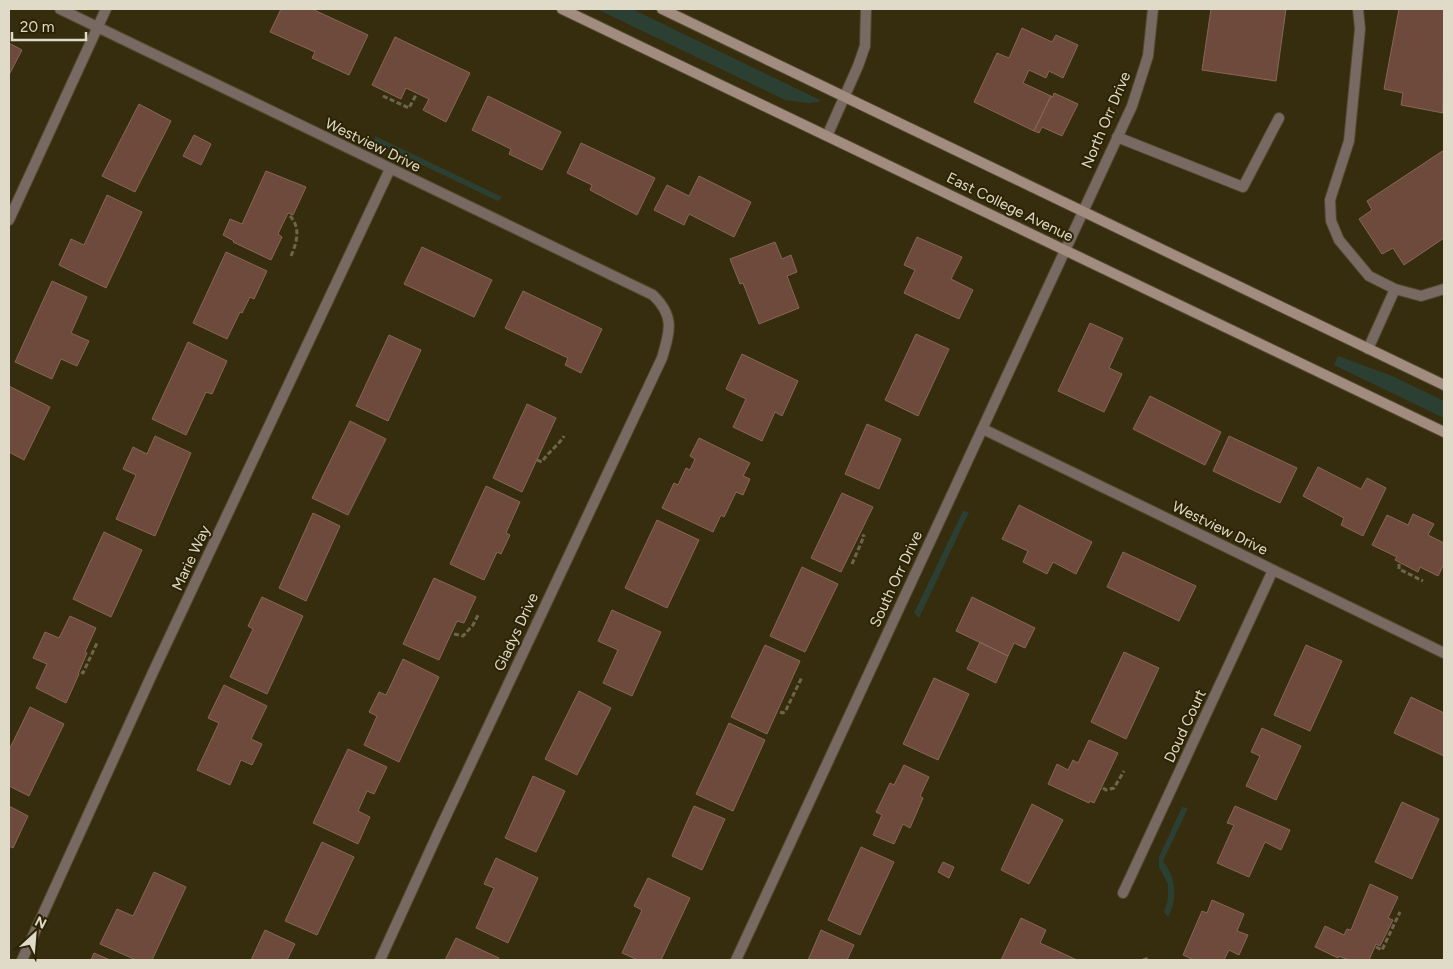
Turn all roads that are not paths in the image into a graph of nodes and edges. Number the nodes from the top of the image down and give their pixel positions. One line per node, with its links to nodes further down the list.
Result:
1 (60, 9): 8 (street, Westview Drive)
2 (106, 9): 8 (street)
3 (562, 9): 11 (main road, East College Avenue)
4 (662, 9): 9 (main road, East College Avenue)
5 (866, 9): 9 (street)
6 (1153, 9): 12 (street, North Orr Drive)
7 (1358, 9): 17 (street)
8 (98, 28): 13 (street, Westview Drive); 15 (street)
9 (845, 97): 11 (street); 14 (main road, East College Avenue)
10 (1279, 118): 12 (street)
11 (827, 136): 16 (main road, East College Avenue)
12 (1117, 137): 14 (street, North Orr Drive)
13 (390, 169): 19 (street, Westview Drive); 27 (street, Marie Way)
14 (1083, 211): 16 (street, South Orr Drive); 20 (main road, East College Avenue)
15 (9, 220)
16 (1066, 250): 22 (street, South Orr Drive); 23 (main road, East College Avenue)
17 (1395, 289): 18 (street); 20 (street)
18 (1444, 289)
19 (667, 314): 28 (street, Gladys Drive)
20 (1368, 349): 21 (main road, East College Avenue)
21 (1444, 385)
22 (983, 429): 24 (street, Westview Drive); 29 (street, South Orr Drive)
23 (1444, 432)
24 (1273, 570): 25 (street, Westview Drive); 26 (street, Doud Court)
25 (1444, 653)
26 (1123, 894)
27 (22, 960)
28 (380, 960)
29 (736, 960)

